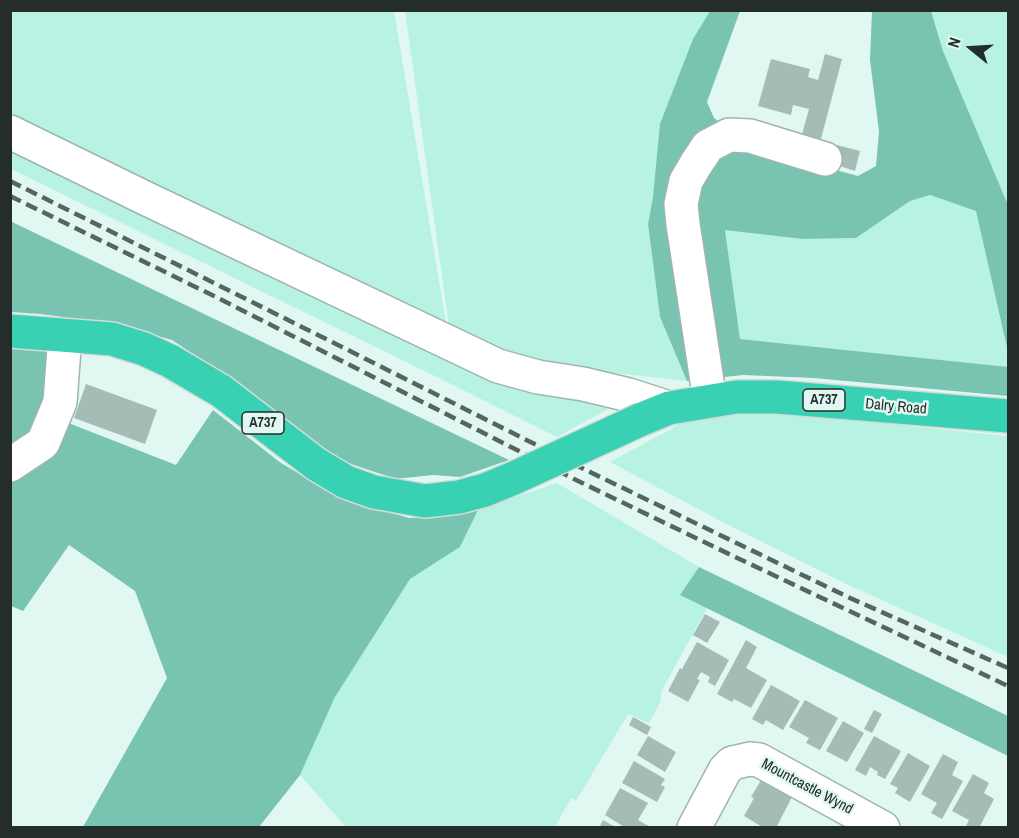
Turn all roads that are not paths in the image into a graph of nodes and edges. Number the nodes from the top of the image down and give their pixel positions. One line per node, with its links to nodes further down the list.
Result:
1 (10, 132): 6 (street)
2 (825, 159): 5 (street)
3 (10, 331): 4 (highway, A737)
4 (65, 335): 6 (highway, A737, bridge); 8 (street)
5 (710, 401): 6 (highway, Dalry Road / A737); 7 (highway, Dalry Road / A737)
6 (656, 413)
7 (1008, 416)
8 (10, 465)
9 (694, 828): 10 (street, Mountcastle Wynd)
10 (883, 828)

